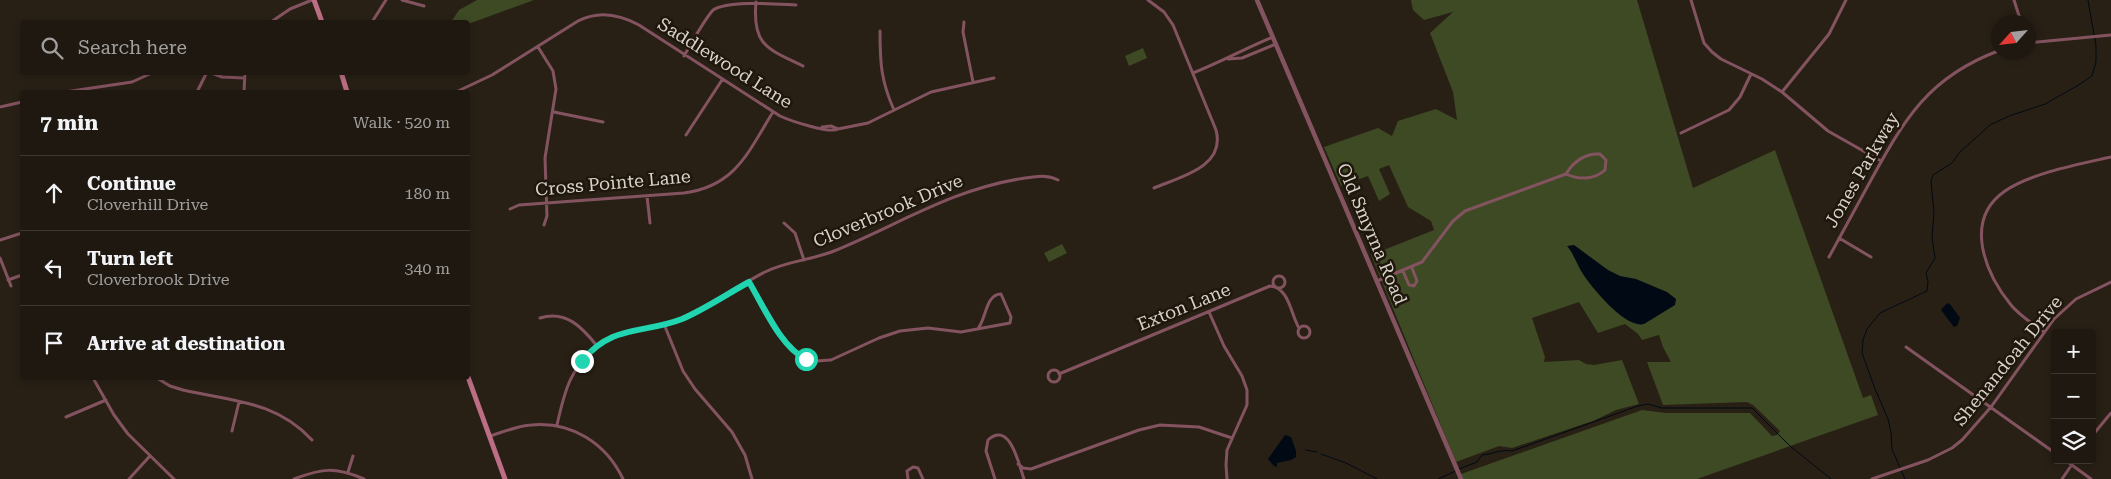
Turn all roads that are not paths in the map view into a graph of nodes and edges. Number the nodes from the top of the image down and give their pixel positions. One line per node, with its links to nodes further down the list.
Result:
1 (313, 0): 13 (street); 14 (main road)
2 (386, 0): 15 (street)
3 (402, 0): 11 (street)
4 (1148, 0): 27 (street)
5 (1257, 0): 19 (street, Old Smyrna Road)
6 (1691, 0): 28 (street)
7 (1846, 0): 42 (street)
8 (2014, 0): 12 (street)
9 (756, 2): 10 (street); 24 (street); 26 (street)
10 (796, 5)
11 (424, 6)
12 (2019, 15)
13 (274, 20)
14 (321, 20)
15 (374, 20)
16 (964, 22): 36 (street)
17 (880, 32): 45 (street)
18 (2111, 35): 20 (street)
19 (1273, 37): 21 (street, Old Smyrna Road); 25 (street)
20 (2036, 42)
21 (1276, 44): 25 (street); 75 (street, Old Smyrna Road)
22 (538, 47): 24 (street, Saddlewood Lane); 41 (street, Saddlewood Lane); 46 (street)
23 (1991, 54): 52 (street, Jones Parkway)
24 (684, 56): 35 (street, Saddlewood Lane)
25 (1228, 59): 27 (street)
26 (803, 66)
27 (1193, 73): 55 (street)
28 (1751, 74): 42 (street); 49 (street)
29 (147, 75): 37 (street)
30 (206, 75): 38 (street)
31 (216, 75): 33 (street)
32 (343, 75): 40 (main road)
33 (244, 78): 39 (street)
34 (994, 78): 36 (street, Saddlewood Lane)
35 (722, 80): 47 (street, Saddlewood Lane); 50 (street)
36 (973, 82): 45 (street, Saddlewood Lane)
37 (78, 90)
38 (198, 90)
39 (244, 90)
40 (346, 90)
41 (460, 90)
42 (1782, 92): 52 (street)
43 (20, 102): 44 (street)
44 (0, 106)
45 (894, 110): 47 (street, Saddlewood Lane)
46 (554, 112): 48 (street); 59 (street)
47 (773, 112): 57 (street, Cross Pointe Lane)
48 (603, 122)
49 (1681, 133)
50 (686, 135)
51 (2111, 157): 84 (street)
52 (1881, 161): 65 (street, Jones Parkway)
53 (1566, 174): 53 (street); 56 (street)
54 (1058, 180): 70 (street, Cloverbrook Drive)
55 (1154, 188)
56 (1520, 191): 58 (street); 71 (street)
57 (648, 196): 59 (street, Cross Pointe Lane); 61 (street)
58 (1521, 196)
59 (546, 203): 60 (street, Cross Pointe Lane); 63 (street)
60 (510, 209)
61 (650, 223)
62 (784, 223): 70 (street)
63 (544, 225)
64 (20, 234): 66 (street)
65 (1839, 238): 67 (street); 68 (street, Jones Parkway)
66 (0, 240)
67 (1871, 256)
68 (1829, 257)
69 (0, 258): 74 (street)
70 (804, 260): 76 (street, Cloverbrook Drive)
71 (1412, 268): 72 (street); 72 (street)
72 (1403, 271): 75 (street)
73 (20, 276): 74 (street)
74 (8, 280): 78 (street)
75 (1378, 281): 123 (street, Old Smyrna Road)
76 (749, 282): 81 (street, Cloverbrook Drive); 82 (street)
77 (2111, 282): 84 (street, Shenandoah Drive)
78 (11, 286)
79 (1209, 312): 83 (street, Exton Lane); 87 (street, Exton Lane); 100 (street)
80 (540, 318): 85 (street)
81 (664, 324): 85 (street, Cloverbrook Drive); 116 (street)
82 (979, 327): 82 (street)
83 (1299, 328)
84 (2044, 332): 93 (street, Shenandoah Drive)
85 (598, 346): 96 (street, Cloverbrook Drive)
86 (1906, 347): 93 (street)
87 (1059, 374)
88 (94, 380): 91 (street)
89 (161, 380): 92 (street)
90 (469, 380): 99 (main road)
91 (106, 400): 95 (street); 104 (street)
92 (239, 402): 97 (street); 101 (street)
93 (1991, 407): 102 (street); 124 (street, Shenandoah Drive)
94 (2111, 413): 98 (street)
95 (66, 417)
96 (557, 425): 99 (street); 115 (street)
97 (232, 431)
98 (2096, 431)
99 (490, 436): 114 (main road)
100 (1232, 438): 107 (street); 122 (street)
101 (312, 440)
102 (2051, 450)
103 (353, 456): 108 (street)
104 (149, 457): 110 (street); 111 (street)
105 (1018, 464): 107 (street); 109 (street); 121 (street)
106 (2072, 465): 125 (street); 126 (street)
107 (1031, 469): 121 (street)
108 (348, 472): 112 (street); 113 (street)
109 (994, 474): 119 (street); 120 (street)
110 (129, 479)
111 (174, 479)
112 (294, 479)
113 (364, 479)
114 (505, 479)
115 (622, 479)
116 (752, 479)
117 (908, 479): 118 (street)
118 (923, 479)
119 (991, 479)
120 (995, 479)
121 (1024, 479)
122 (1227, 479)
123 (1460, 479)
124 (1872, 479)
125 (2062, 479)
126 (2091, 479)

